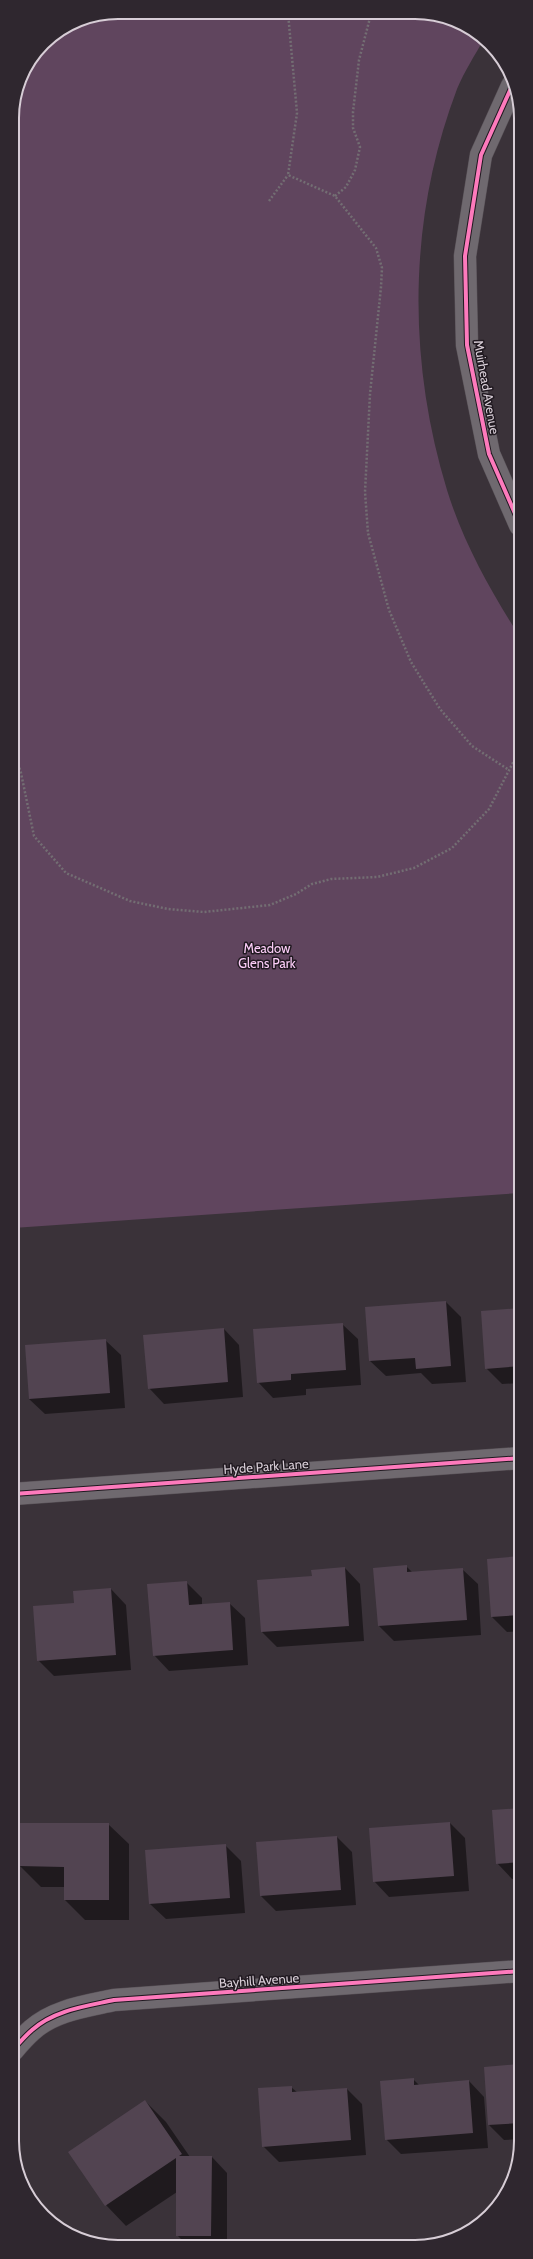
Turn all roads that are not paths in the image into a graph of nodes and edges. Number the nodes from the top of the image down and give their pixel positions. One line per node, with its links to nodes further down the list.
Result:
1 (510, 90): 2 (street, Muirhead Avenue)
2 (514, 511)
3 (514, 1458): 4 (street, Hyde Park Lane)
4 (19, 1494)
5 (514, 1971): 6 (street, Bayhill Avenue)
6 (19, 2042)

